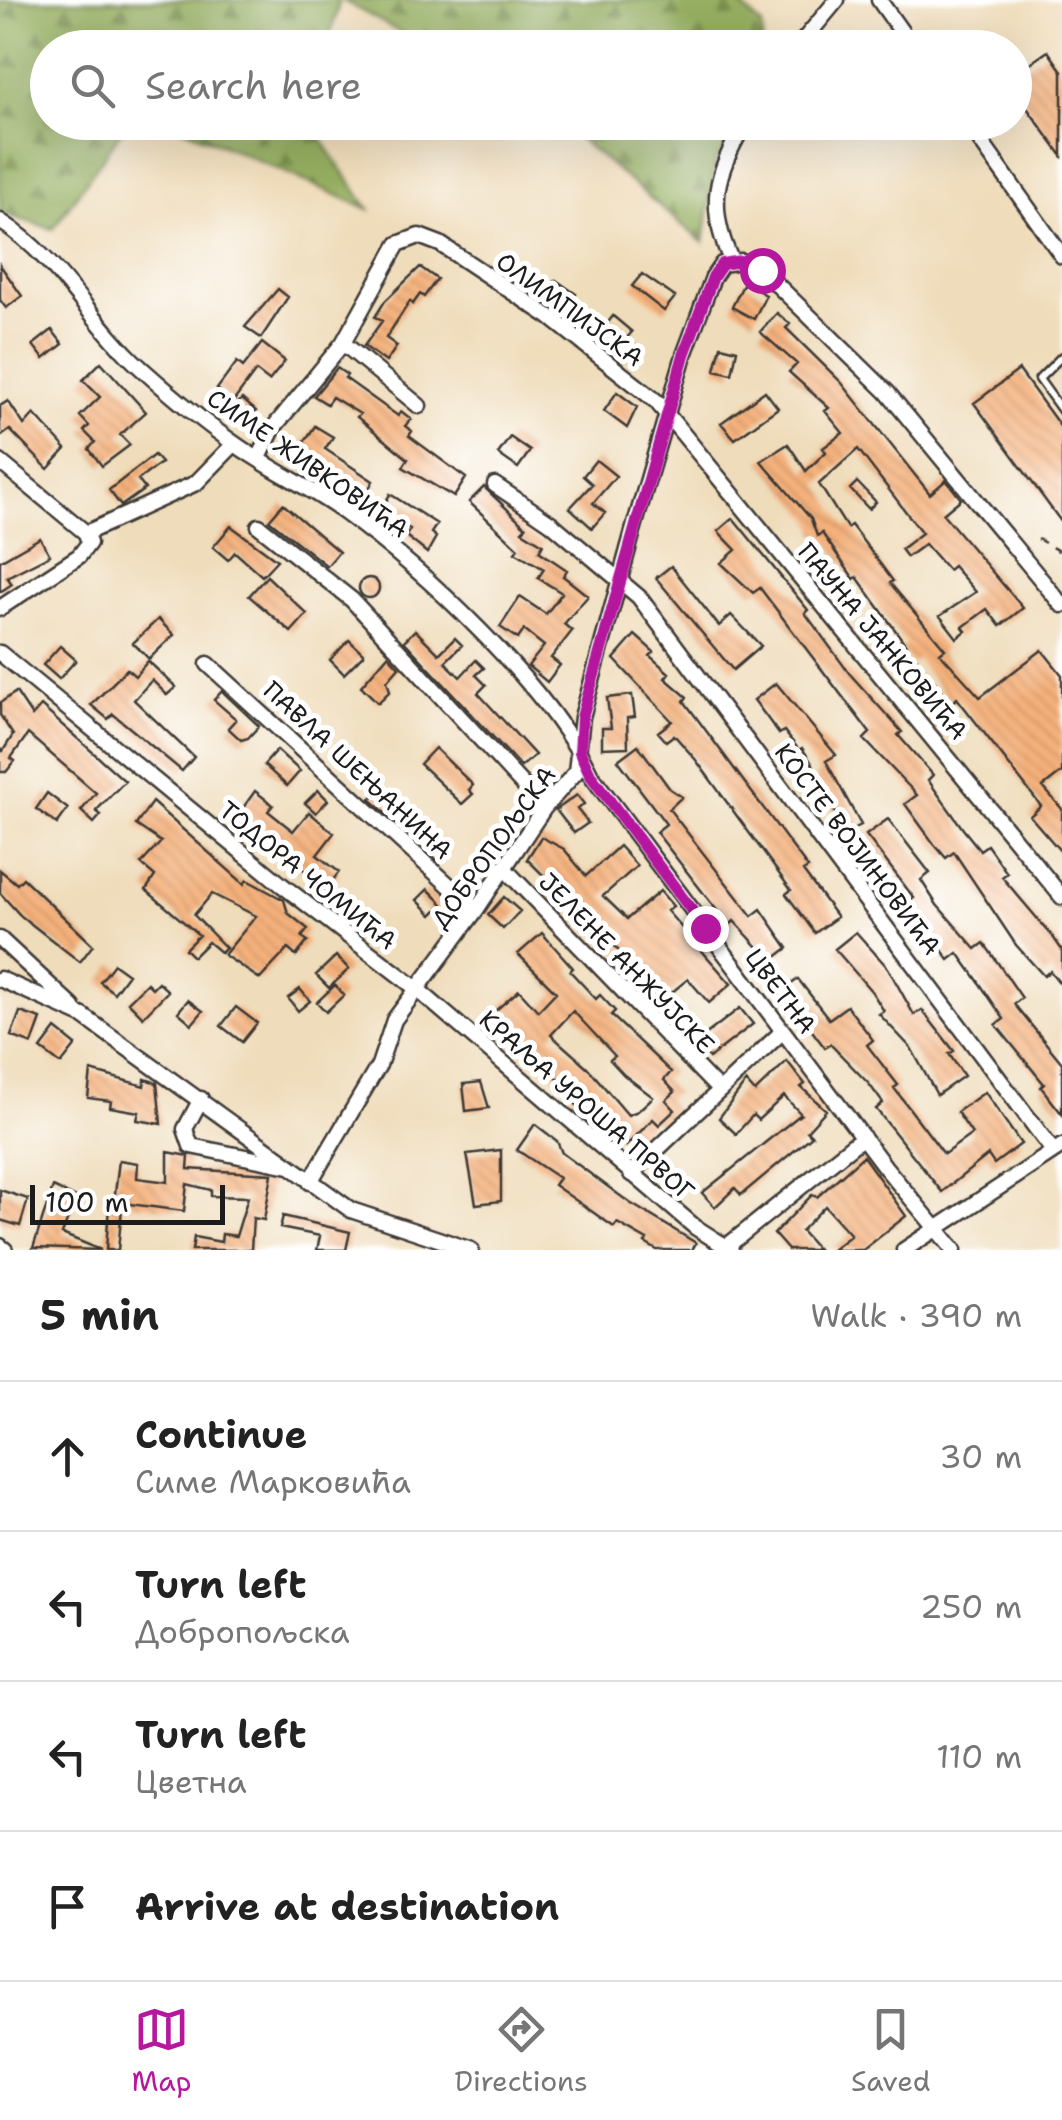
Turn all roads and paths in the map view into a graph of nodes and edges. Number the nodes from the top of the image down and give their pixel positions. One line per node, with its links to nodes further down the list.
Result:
1 (837, 0): 3 (street)
2 (879, 0): 4 (street)
3 (813, 30)
4 (900, 30)
5 (735, 140): 9 (street)
6 (980, 140): 8 (street)
7 (0, 222): 15 (street, СИМЕ ЖИВКОВИЋА)
8 (1062, 256)
9 (727, 263): 14 (street, ДОБРОПОЉСКА); 24 (street)
10 (343, 343): 12 (street); 14 (street, ОЛИМПИЈСКА); 16 (street)
11 (1062, 356): 13 (lane)
12 (420, 406)
13 (1062, 411)
14 (667, 416): 23 (street, ДОБРОПОЉСКА); 31 (street, ПАУНА ЈАНКОВИЋА)
15 (234, 444): 16 (street, СИМЕ ЖИВКОВИЋА); 20 (street)
16 (259, 458): 28 (street, СИМЕ ЖИВКОВИЋА)
17 (0, 462): 20 (street)
18 (495, 485): 23 (street, КОСТЕ ВОЈИНОВИЋА)
19 (259, 526): 29 (street)
20 (86, 533): 25 (street)
21 (1038, 539): 22 (path)
22 (1062, 553)
23 (620, 580): 28 (street, ДОБРОПОЉСКА); 41 (street, КОСТЕ ВОЈИНОВИЋА)
24 (1062, 605)
25 (0, 608)
26 (0, 653): 35 (street, ТОДОРА ЧОМИЋА)
27 (208, 664): 32 (street, ПАВЛА ШЕЊАНИНА)
28 (580, 752): 29 (street, ДОБРОПОЉСКА); 37 (street, ЦВЕТНА)
29 (544, 808): 30 (street, ДОБРОПОЉСКА)
30 (504, 867): 32 (street, ДОБРОПОЉСКА); 38 (street, ЈЕЛЕНЕ АНЖУЈСКЕ)
31 (1062, 897)
32 (476, 910): 35 (street, ДОБРОПОЉСКА)
33 (0, 939): 36 (street)
34 (0, 979): 36 (street)
35 (417, 989): 43 (street, КРАЉА УРОША ПРВОГ); 44 (street)
36 (82, 1016): 39 (street)
37 (783, 1031): 38 (street); 40 (street, ЦВЕТНА)
38 (719, 1090): 43 (street)
39 (202, 1099): 42 (street); 42 (street)
40 (863, 1137): 45 (street, ЦВЕТНА); 46 (street)
41 (1058, 1148): 45 (street)
42 (290, 1166): 44 (street)
43 (631, 1174): 46 (street, КРАЉА УРОША ПРВОГ)
44 (310, 1182): 47 (street)
45 (935, 1226): 48 (street); 49 (street, ЦВЕТНА)
46 (728, 1248)
47 (471, 1250)
48 (904, 1250)
49 (954, 1250)

